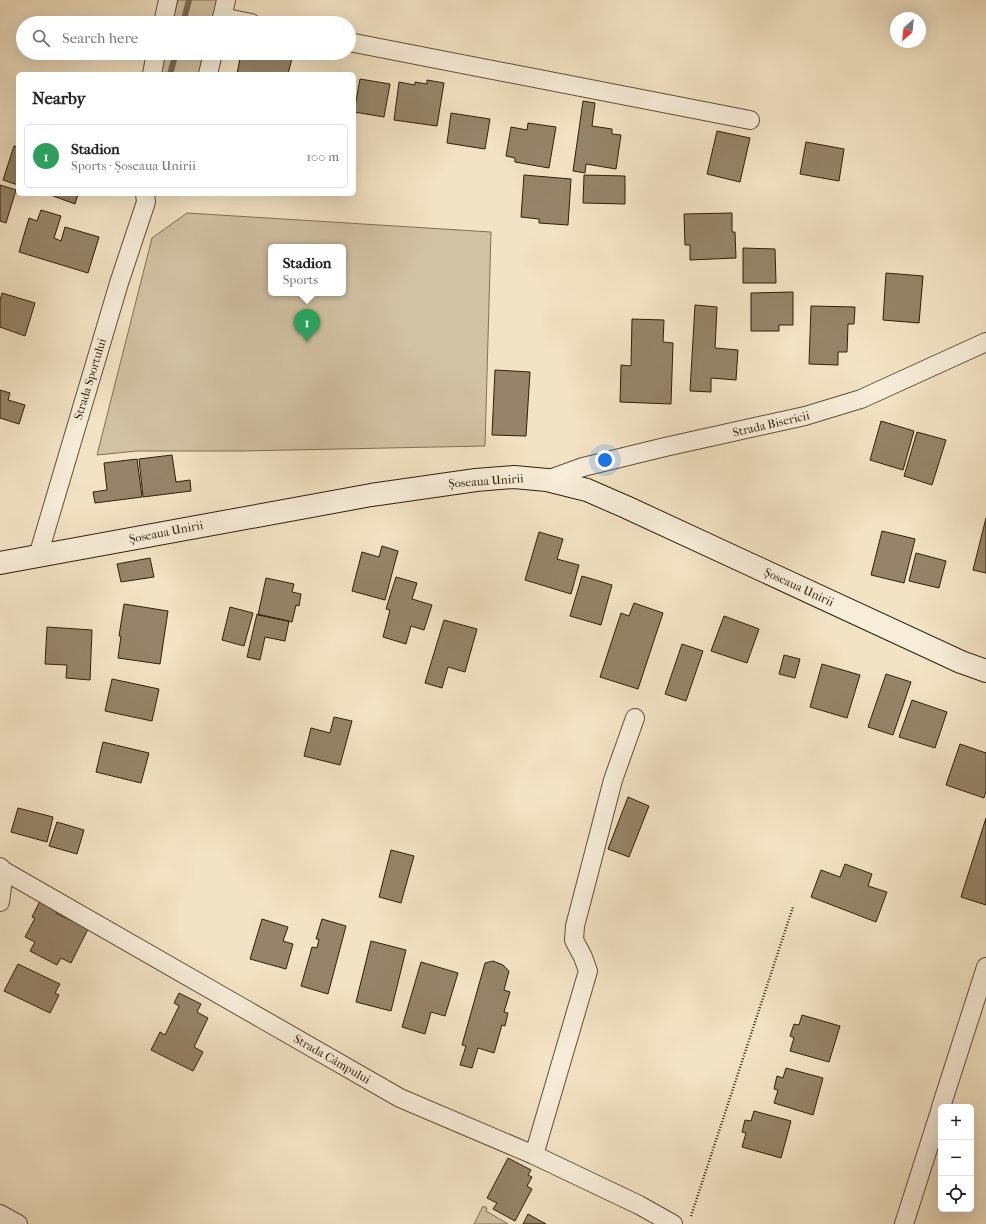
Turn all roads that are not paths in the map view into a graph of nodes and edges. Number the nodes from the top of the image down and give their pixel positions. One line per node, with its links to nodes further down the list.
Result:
1 (168, 0): 3 (street)
2 (226, 0): 4 (street)
3 (165, 16)
4 (222, 16)
5 (356, 43): 10 (street)
6 (155, 60): 8 (street)
7 (211, 60): 9 (street)
8 (152, 72)
9 (208, 72)
10 (750, 120)
11 (148, 197): 14 (street, Strada Sportului)
12 (986, 342): 13 (street, Strada Bisericii)
13 (548, 480): 14 (main road, Șoseaua Unirii); 16 (main road, Șoseaua Unirii)
14 (38, 556): 15 (main road, Șoseaua Unirii)
15 (0, 563)
16 (986, 671)
17 (636, 718): 23 (street)
18 (2, 869): 19 (street); 23 (street, Strada Câmpului)
19 (0, 902)
20 (986, 966): 21 (street)
21 (942, 1104)
22 (938, 1116): 27 (street)
23 (534, 1155): 26 (street, Strada Câmpului)
24 (0, 1214): 25 (street)
25 (18, 1224)
26 (672, 1224)
27 (904, 1224)

